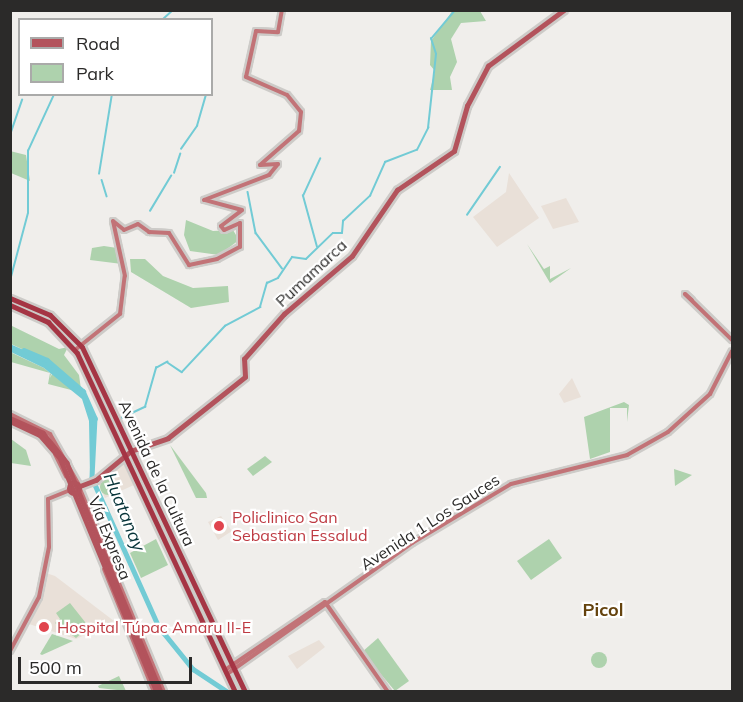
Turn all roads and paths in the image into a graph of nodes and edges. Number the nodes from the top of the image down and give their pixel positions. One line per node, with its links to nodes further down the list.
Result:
1 (282, 10): 9 (street)
2 (564, 10): 13 (main road, Pumamarca)
3 (10, 298): 5 (highway, Avenida de la Cultura)
4 (692, 300): 8 (street)
5 (20, 301): 7 (highway); 9 (highway, Avenida de la Cultura)
6 (10, 305): 7 (highway, Avenida de la Cultura)
7 (19, 308): 10 (highway, Avenida de la Cultura)
8 (732, 340)
9 (82, 347): 10 (street); 13 (highway, Avenida de la Cultura)
10 (75, 350): 14 (highway, Avenida de la Cultura)
11 (732, 351): 22 (street, Avenida 1 Los Sauces)
12 (10, 419): 15 (main road, Vía Expresa)
13 (131, 451): 14 (main road); 24 (highway, Avenida de la Cultura)
14 (125, 456): 15 (main road); 25 (highway, Avenida de la Cultura)
15 (75, 489): 16 (main road, Vía Expresa); 17 (street, Vía Expresa); 18 (street, Vía Expresa); 23 (street)
16 (106, 562): 17 (main road); 18 (main road); 21 (main road, Vía Expresa)
17 (113, 569): 19 (street, Vía Expresa)
18 (105, 573): 20 (street, Vía Expresa)
19 (120, 586): 21 (main road); 26 (street, Vía Expresa)
20 (112, 590): 21 (main road); 26 (street, Vía Expresa)
21 (119, 596): 26 (main road, Vía Expresa)
22 (326, 603): 24 (street, Avenida 1 Los Sauces); 29 (street)
23 (10, 651)
24 (234, 668): 25 (street, Avenida 1 Los Sauces); 28 (highway, Avenida de la Cultura)
25 (226, 672): 27 (highway, Avenida de la Cultura)
26 (159, 692)
27 (235, 692)
28 (245, 692)
29 (388, 692)

